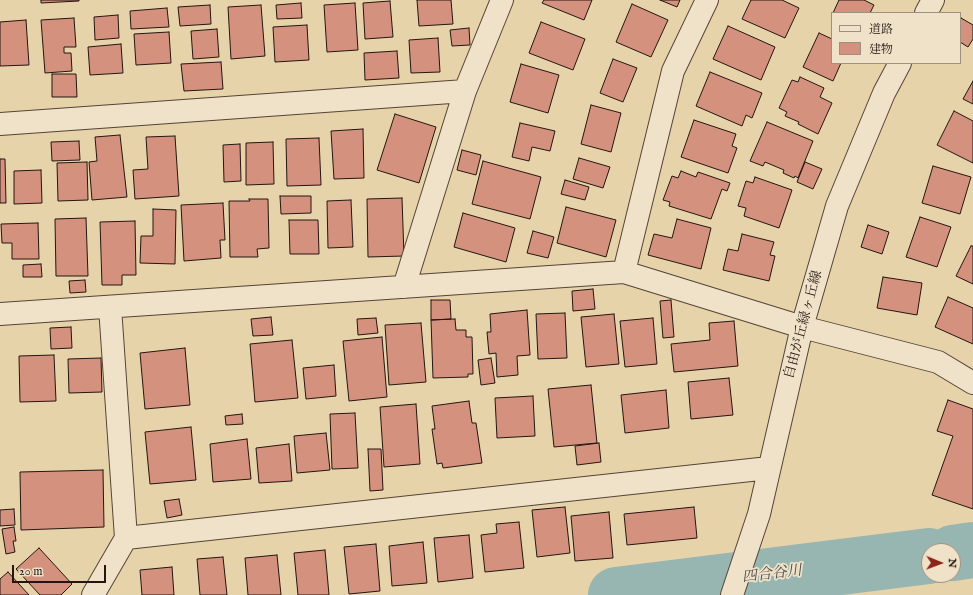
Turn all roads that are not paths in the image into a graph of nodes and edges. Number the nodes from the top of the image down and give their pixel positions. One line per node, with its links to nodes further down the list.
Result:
1 (502, 0): 6 (street)
2 (707, 0): 8 (street)
3 (933, 0): 4 (street)
4 (927, 12)
5 (899, 64): 12 (street, 自由が丘緑ヶ丘線)
6 (465, 91): 7 (street); 9 (street)
7 (0, 124)
8 (624, 272): 9 (street); 12 (street)
9 (404, 287): 10 (street)
10 (110, 307): 11 (street); 15 (street)
11 (0, 314)
12 (802, 327): 13 (street); 14 (street, 自由が丘緑ヶ丘線)
13 (973, 383)
14 (769, 468): 15 (street); 17 (street, 自由が丘緑ヶ丘線)
15 (126, 538): 16 (street)
16 (93, 595)
17 (732, 595)

